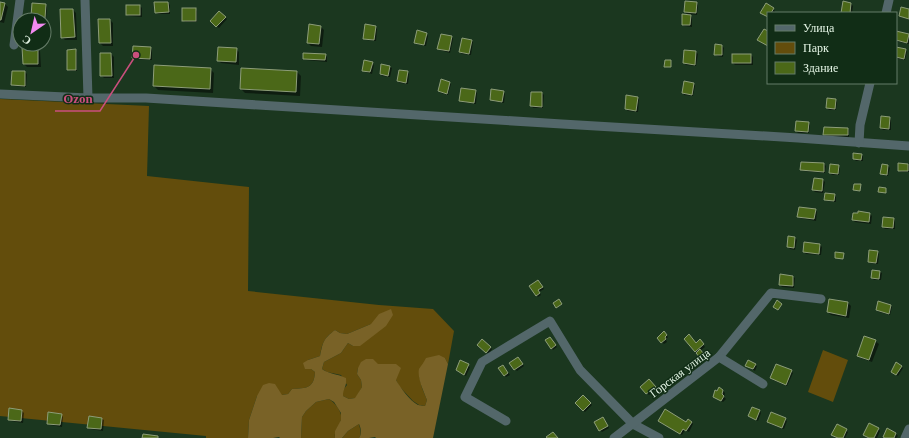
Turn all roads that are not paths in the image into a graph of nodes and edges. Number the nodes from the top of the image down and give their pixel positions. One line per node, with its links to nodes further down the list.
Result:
1 (20, 0): 4 (street)
2 (85, 0): 8 (street)
3 (889, 0): 5 (street)
4 (18, 12)
5 (886, 12)
6 (870, 84): 9 (street)
7 (0, 94): 8 (street)
8 (88, 98): 9 (street)
9 (859, 143): 10 (street)
10 (909, 146)
11 (821, 299): 12 (street)
12 (719, 357): 13 (street, Горская улица); 15 (street, Горская улица)
13 (763, 384)
14 (506, 421): 15 (street)
15 (633, 424): 17 (street, Горская улица); 18 (street)
16 (909, 429): 19 (street)
17 (614, 438)
18 (659, 438)
19 (905, 438)

